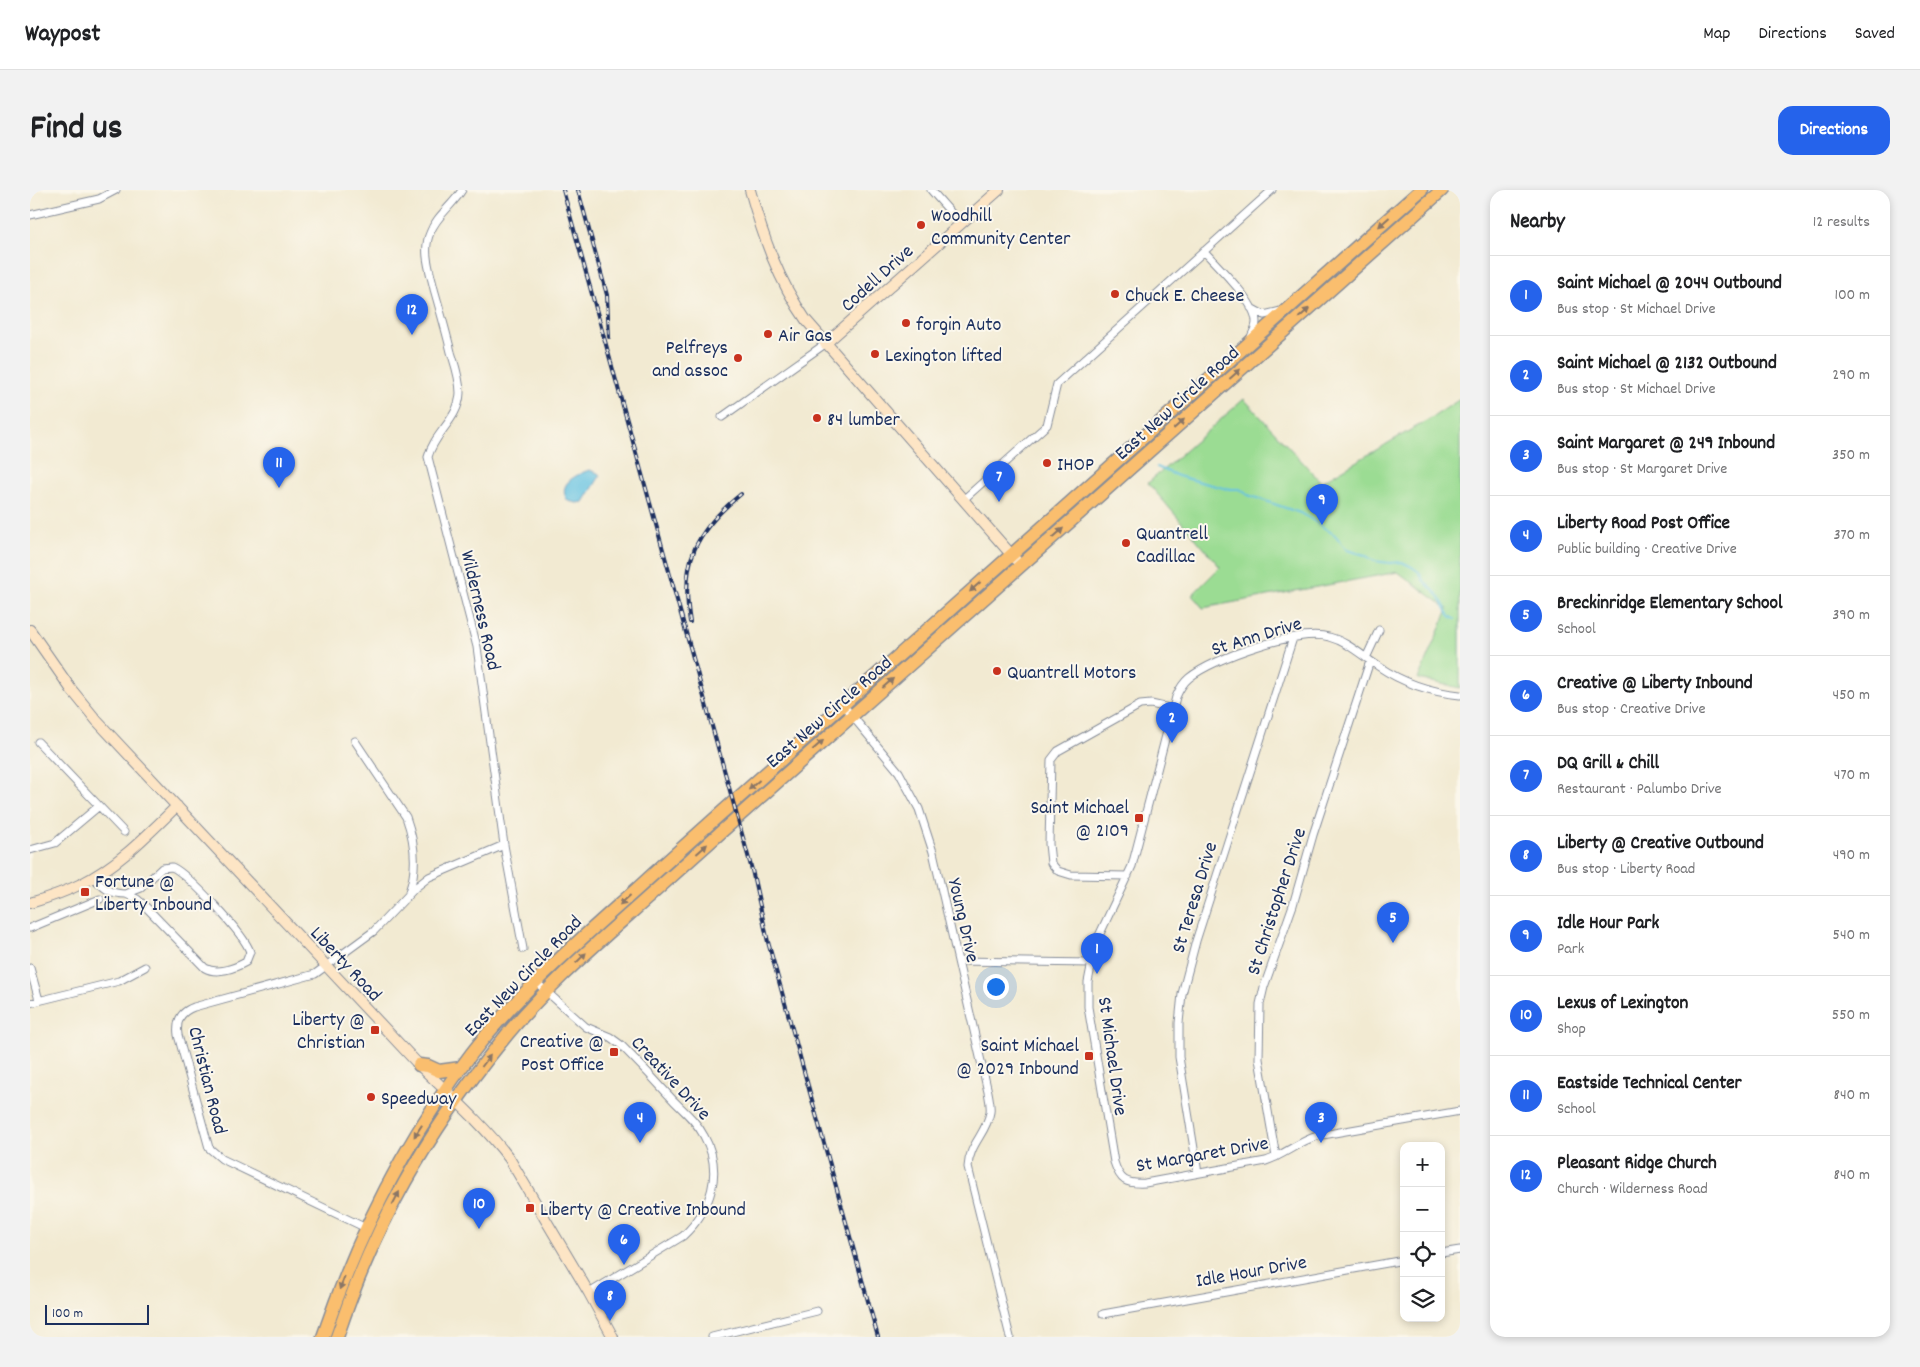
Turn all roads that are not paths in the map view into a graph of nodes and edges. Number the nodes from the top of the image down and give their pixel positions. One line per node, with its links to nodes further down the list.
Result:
1 (116, 190): 10 (street)
2 (462, 190): 34 (street, Wilderness Road)
3 (750, 190): 15 (main road)
4 (932, 190): 11 (street)
5 (999, 190): 11 (main road, Codell Drive)
6 (1272, 190): 12 (street)
7 (1421, 190): 14 (highway, East New Circle Road, one-way to 14)
8 (1442, 190): 20 (highway, East New Circle Road, one-way to 8)
9 (30, 212): 10 (street)
10 (30, 215)
11 (961, 224): 15 (main road, Codell Drive)
12 (1204, 251): 13 (street); 18 (street)
13 (1250, 307): 14 (street); 16 (street)
14 (1286, 310): 16 (highway, East New Circle Road)
15 (825, 344): 17 (street, Codell Drive); 18 (main road)
16 (1246, 346): 19 (highway, East New Circle Road)
17 (722, 417)
18 (963, 500): 19 (main road)
19 (1012, 554): 20 (main road); 26 (highway, East New Circle Road, one-way to 26)
20 (1021, 565): 28 (highway, East New Circle Road, one-way to 20)
21 (30, 630): 32 (main road, Liberty Road)
22 (1379, 630): 24 (street)
23 (1293, 638): 24 (street, St Ann Drive); 27 (street, St Ann Drive); 59 (street, St Teresa Drive)
24 (1368, 659): 25 (street, St Ann Drive); 58 (street, St Christopher Drive)
25 (1460, 695)
26 (842, 705): 28 (street, Young Drive); 49 (highway, East New Circle Road, one-way to 49)
27 (1173, 709): 37 (street, St Michael Drive); 37 (street)
28 (852, 715): 44 (street, Young Drive); 50 (highway, East New Circle Road, one-way to 28)
29 (355, 741): 39 (street)
30 (38, 742): 31 (street)
31 (99, 806): 33 (street); 35 (street)
32 (177, 806): 36 (main road); 46 (main road, Liberty Road)
33 (124, 832)
34 (504, 845): 39 (street); 43 (street, Wilderness Road)
35 (30, 850)
36 (94, 876): 38 (street); 41 (main road)
37 (1128, 876): 45 (street, St Michael Drive)
38 (126, 894): 38 (street)
39 (408, 895): 46 (street)
40 (100, 899): 42 (street)
41 (30, 903)
42 (30, 928)
43 (523, 949)
44 (958, 961): 45 (street); 73 (street, Young Drive)
45 (1090, 963): 60 (street, St Michael Drive)
46 (325, 965): 53 (main road, Liberty Road); 61 (street, Christian Road)
47 (145, 967): 51 (street)
48 (30, 968): 51 (street)
49 (536, 982): 50 (street, Creative Drive); 54 (highway, East New Circle Road)
50 (547, 992): 56 (highway, East New Circle Road, one-way to 50); 66 (street, Creative Drive)
51 (39, 1000): 52 (street)
52 (30, 1003)
53 (419, 1065): 54 (highway); 55 (main road, Liberty Road)
54 (461, 1068): 55 (highway, East New Circle Road)
55 (445, 1090): 56 (main road, Liberty Road); 62 (highway, East New Circle Road, one-way to 62)
56 (457, 1100): 62 (highway, East New Circle Road, one-way to 56); 66 (main road, Liberty Road)
57 (1460, 1111): 58 (street, St Margaret Drive)
58 (1276, 1158): 59 (street, St Margaret Drive)
59 (1198, 1173): 60 (street, St Margaret Drive)
60 (1123, 1180)
61 (351, 1221): 62 (street, Christian Road); 62 (street)
62 (368, 1233): 69 (highway, East New Circle Road, one-way to 69); 70 (highway, East New Circle Road)
63 (1460, 1250): 64 (street)
64 (1445, 1252)
65 (1400, 1261): 68 (street, Idle Hour Drive)
66 (590, 1293): 71 (main road, Liberty Road)
67 (817, 1310): 72 (street)
68 (1103, 1314)
69 (323, 1337)
70 (337, 1337)
71 (613, 1337)
72 (712, 1337)
73 (1010, 1337)

